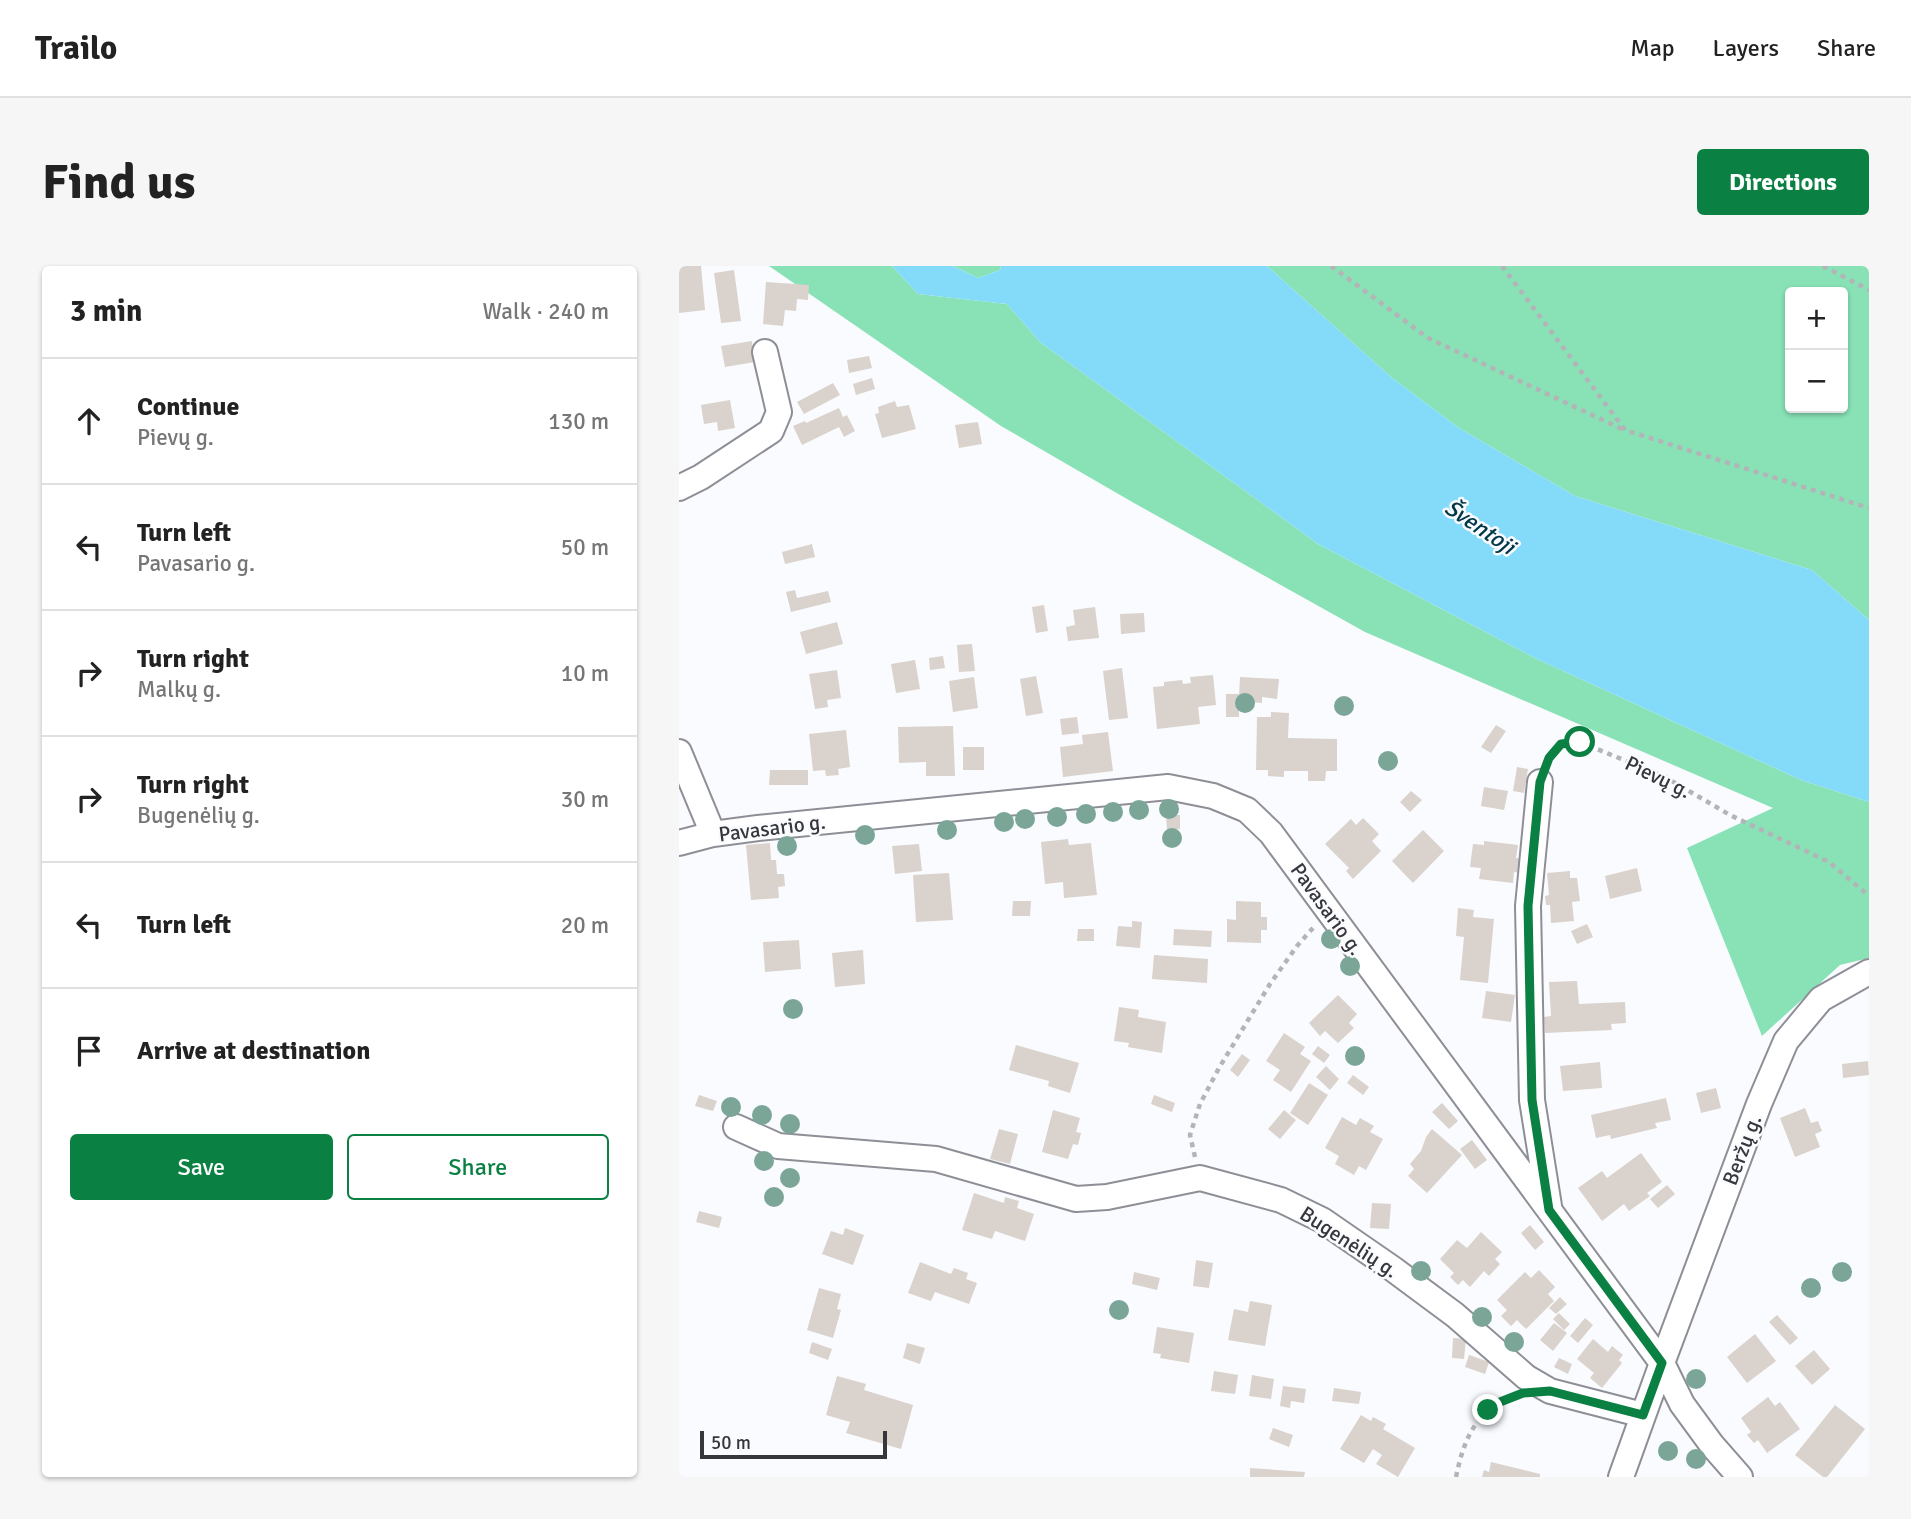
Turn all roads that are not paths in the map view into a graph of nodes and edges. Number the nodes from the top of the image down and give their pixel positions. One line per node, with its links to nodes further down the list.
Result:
1 (765, 352): 2 (street)
2 (679, 488)
3 (679, 752): 5 (street)
4 (1540, 782): 9 (street)
5 (713, 834): 6 (street, Pavasario g.); 9 (street, Pavasario g.)
6 (679, 843)
7 (1869, 971): 10 (street, Beržų g.)
8 (736, 1127): 11 (street, Bugenėlių g.)
9 (1549, 1210): 10 (street, Pavasario g.)
10 (1662, 1363): 11 (street, Beržų g.); 13 (street, Pavasario g.)
11 (1643, 1415): 12 (street, Beržų g.)
12 (1622, 1477)
13 (1740, 1477)

